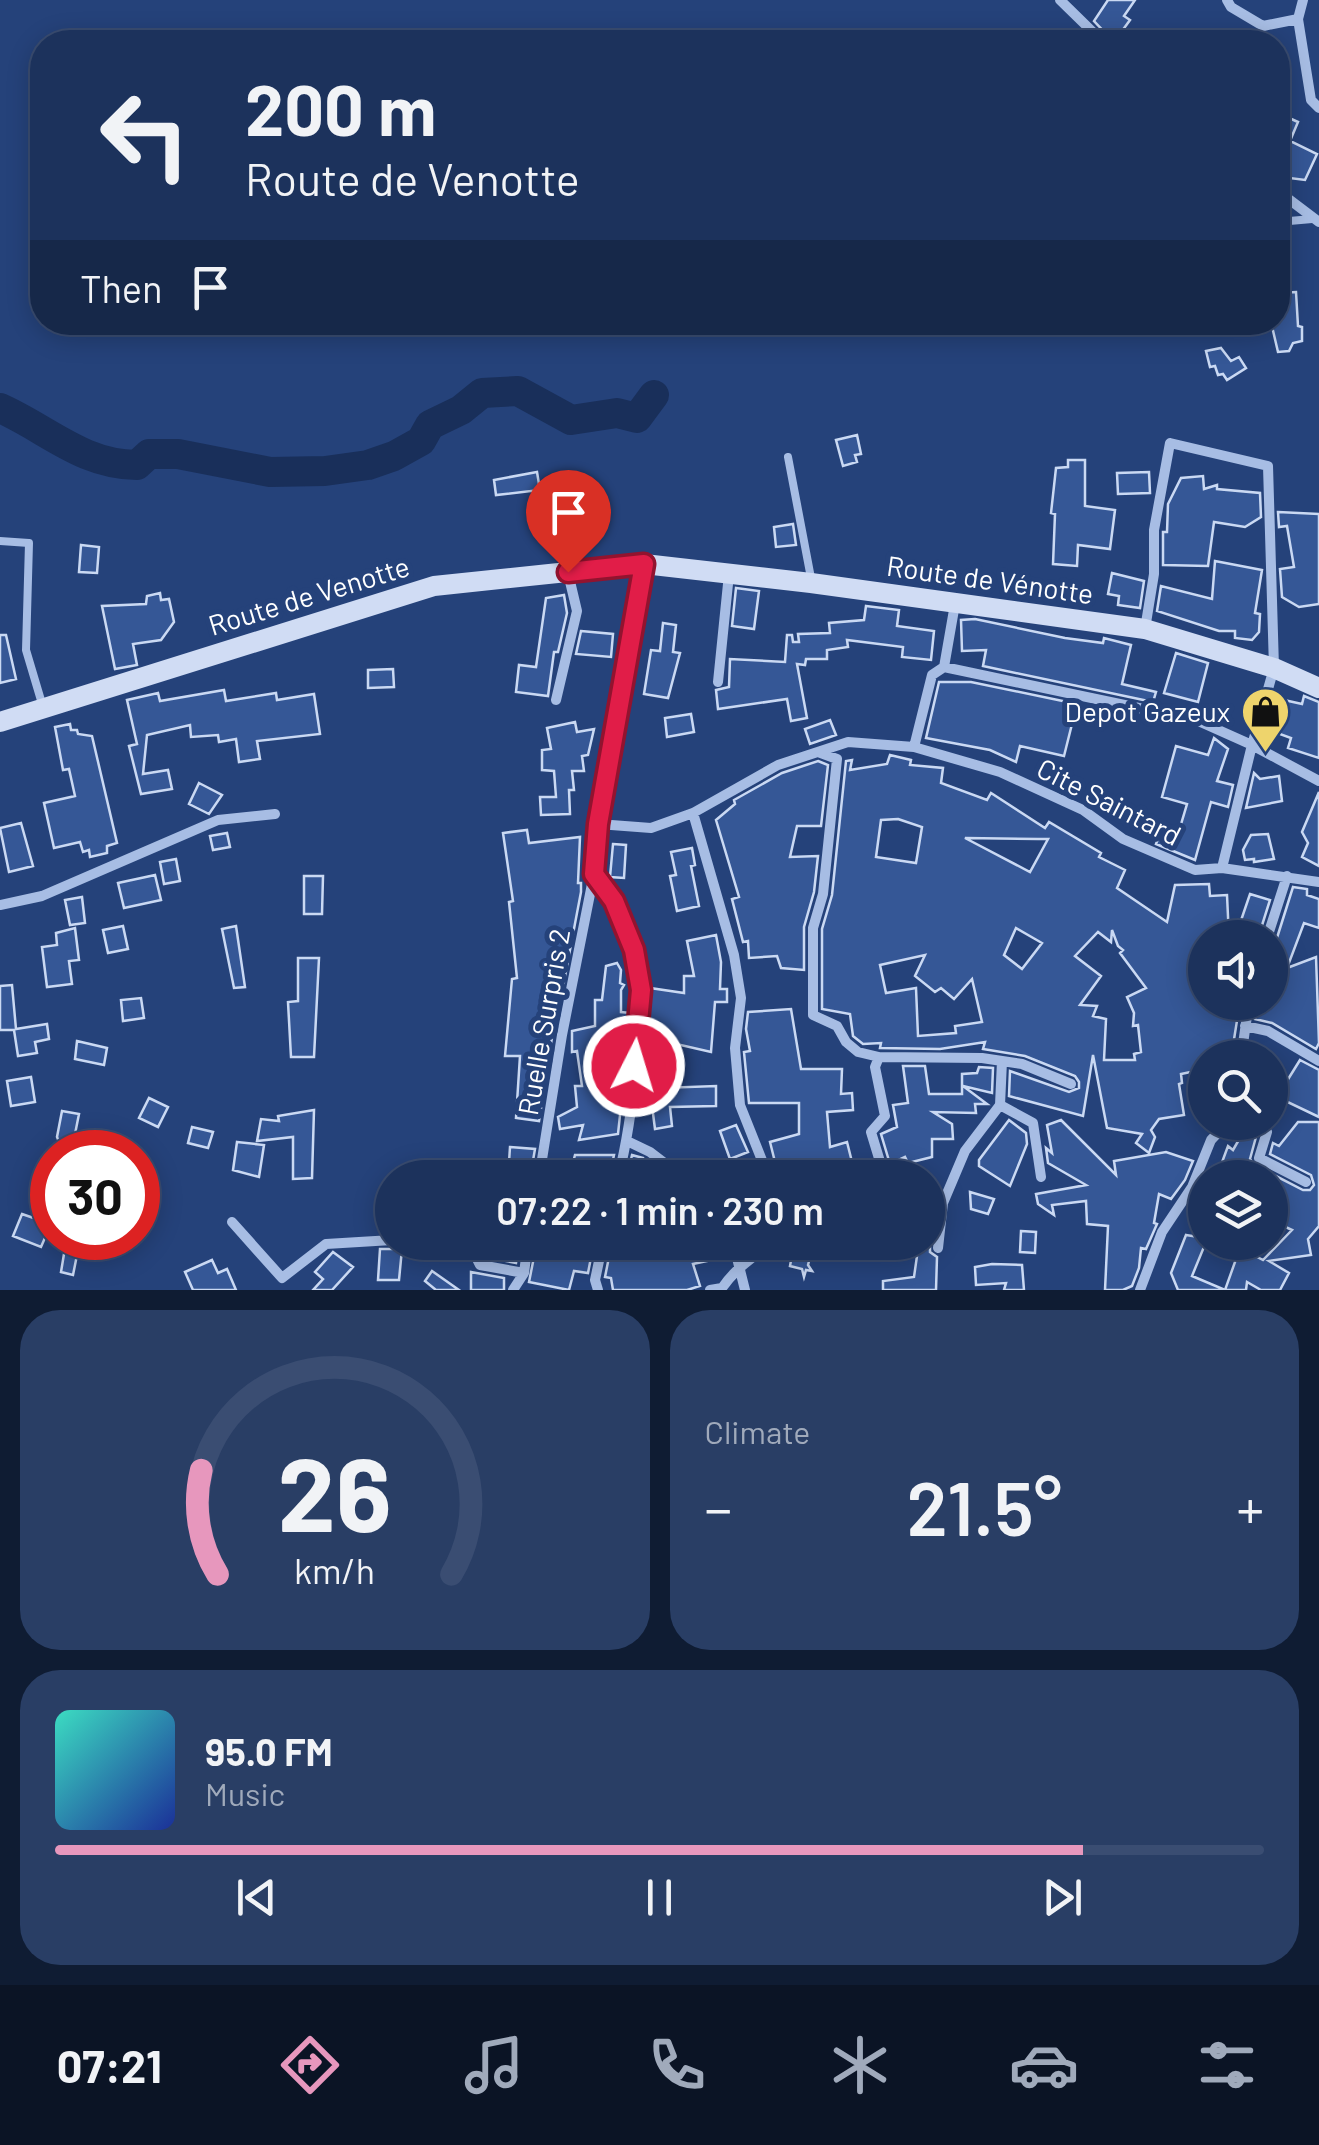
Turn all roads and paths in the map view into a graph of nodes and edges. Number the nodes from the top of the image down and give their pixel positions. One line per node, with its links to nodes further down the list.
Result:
1 (1060, 0): 5 (street)
2 (1227, 0): 4 (street)
3 (1303, 0): 4 (street)
4 (1298, 19): 6 (street)
5 (1091, 30)
6 (1319, 108)
7 (1290, 200): 8 (street)
8 (1315, 220): 9 (lane)
9 (1290, 221)
10 (788, 457): 15 (lane)
11 (0, 541): 23 (lane)
12 (644, 564): 13 (street, Route de Venotte); 14 (street, Route de Vénotte); 31 (street, Ruelle Surpris 2)
13 (568, 572): 22 (street); 23 (street, Route de Venotte)
14 (729, 574): 15 (street, Route de Vénotte); 20 (street)
15 (812, 583): 16 (street, Route de Vénotte)
16 (955, 602): 17 (street, Route de Vénotte); 18 (street)
17 (1145, 629): 19 (street, Route de Vénotte); 19 (street)
18 (944, 667): 25 (street); 26 (street)
19 (1274, 668): 21 (street, Route de Vénotte); 25 (street)
20 (718, 682)
21 (1319, 688)
22 (556, 700)
23 (43, 707): 24 (street, Route de Venotte)
24 (0, 722)
25 (1252, 745): 28 (street); 32 (street)
26 (914, 747): 27 (street, Cite Saintard); 32 (street, Cite Saintard)
27 (818, 752): 29 (street, Cite Saintard); 41 (street)
28 (1319, 781)
29 (692, 813): 31 (street, Cite Saintard); 52 (street)
30 (274, 814): 36 (street)
31 (598, 824): 33 (street, Ruelle Surpris 2)
32 (1222, 868): 34 (street, Cite Saintard)
33 (594, 874): 48 (street); 49 (street, Ruelle Surpris 2)
34 (1287, 876): 35 (street, Cite Saintard); 37 (street)
35 (1319, 882)
36 (0, 906)
37 (1273, 920)
38 (1246, 1020): 39 (street)
39 (1245, 1026): 40 (street); 43 (street)
40 (1243, 1040)
41 (879, 1058): 42 (street); 53 (street)
42 (1002, 1061): 44 (street); 45 (street)
43 (1319, 1061)
44 (1071, 1084)
45 (1000, 1106): 54 (street); 56 (street)
46 (1211, 1140): 70 (street)
47 (1265, 1140): 55 (street)
48 (627, 1142): 50 (street); 51 (street)
49 (542, 1160)
50 (622, 1160)
51 (660, 1160)
52 (762, 1160)
53 (879, 1160)
54 (1042, 1178)
55 (1306, 1182)
56 (945, 1197)
57 (232, 1222): 58 (street)
58 (375, 1241)
59 (478, 1260): 65 (street)
60 (526, 1260): 65 (street)
61 (600, 1260): 67 (street)
62 (739, 1260): 64 (street)
63 (747, 1260): 64 (street)
64 (740, 1263): 68 (street); 69 (street)
65 (524, 1273): 66 (street)
66 (514, 1290)
67 (598, 1290)
68 (710, 1290)
69 (744, 1290)
70 (1140, 1290)

